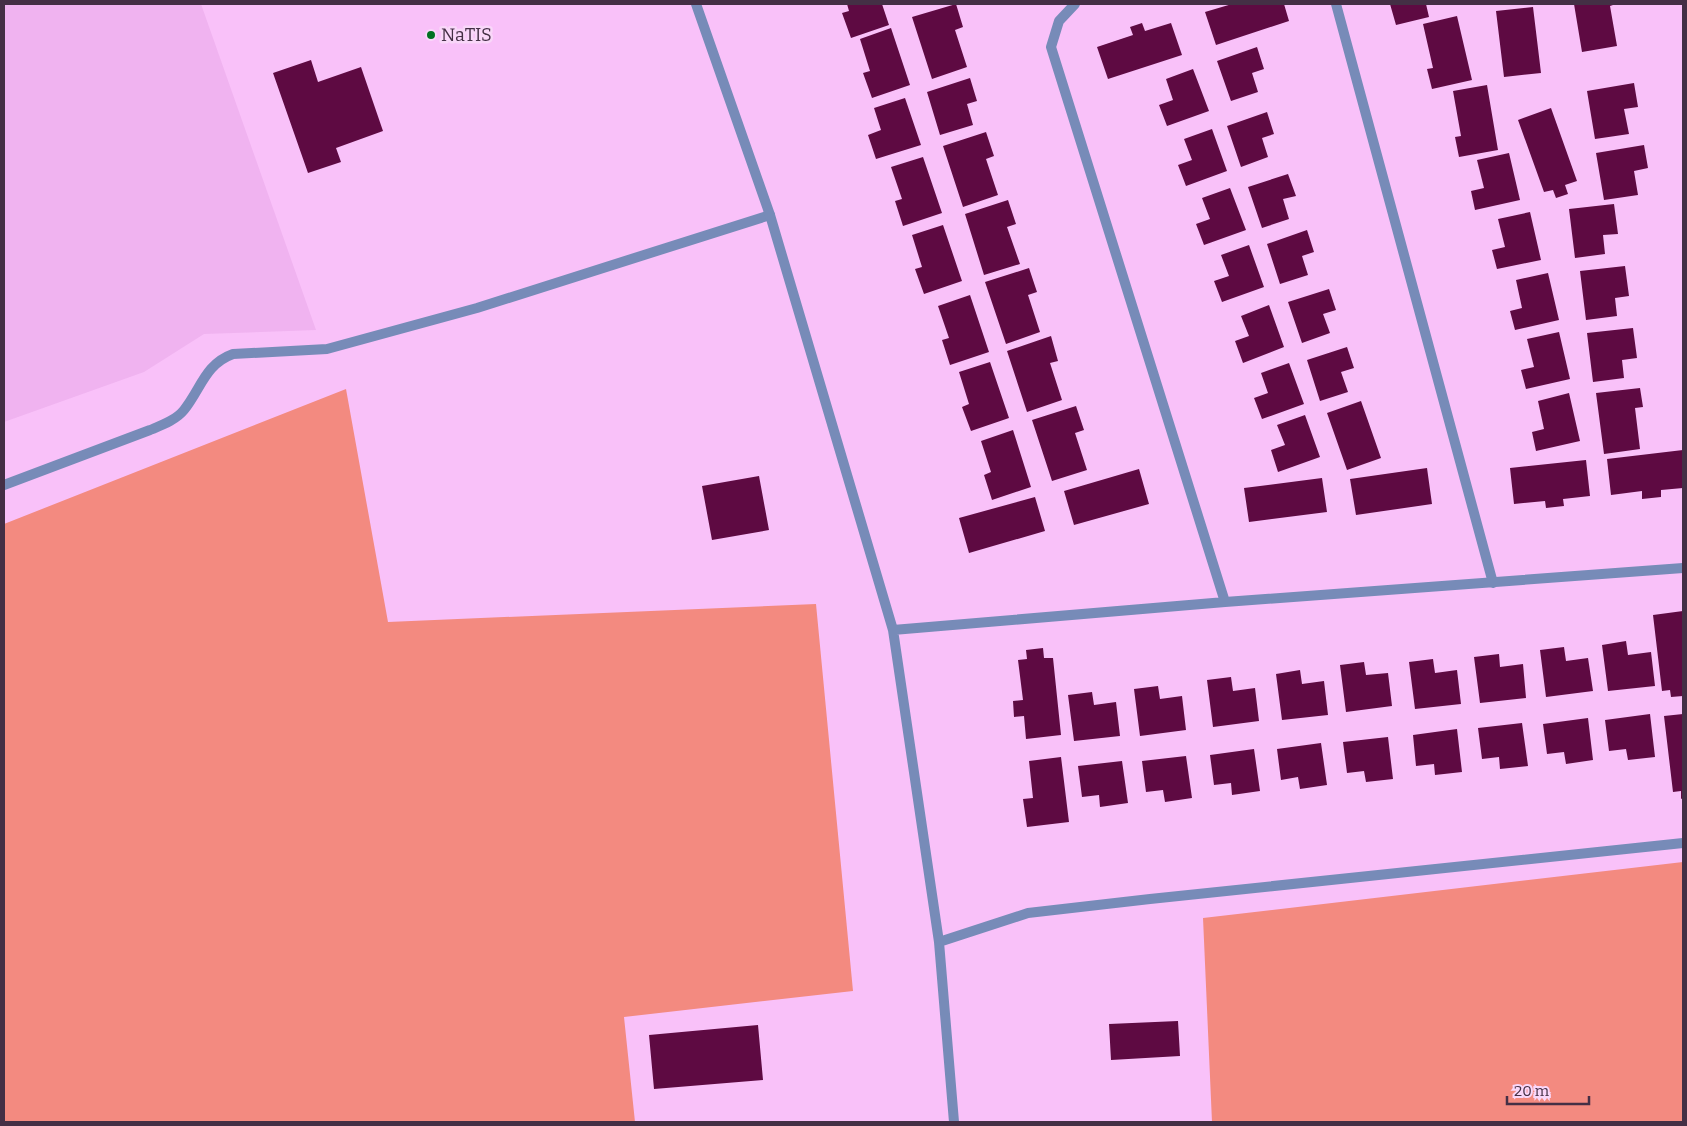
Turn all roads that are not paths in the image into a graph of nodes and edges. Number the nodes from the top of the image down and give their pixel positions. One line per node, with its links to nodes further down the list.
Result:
1 (696, 4): 4 (street)
2 (1075, 4): 8 (street)
3 (1336, 4): 7 (street)
4 (770, 215): 5 (street); 9 (street)
5 (4, 485)
6 (1683, 568): 7 (street)
7 (1493, 583): 8 (street)
8 (1225, 602): 9 (street)
9 (893, 630): 11 (street)
10 (1683, 843): 11 (street)
11 (939, 942): 12 (street)
12 (954, 1122)

